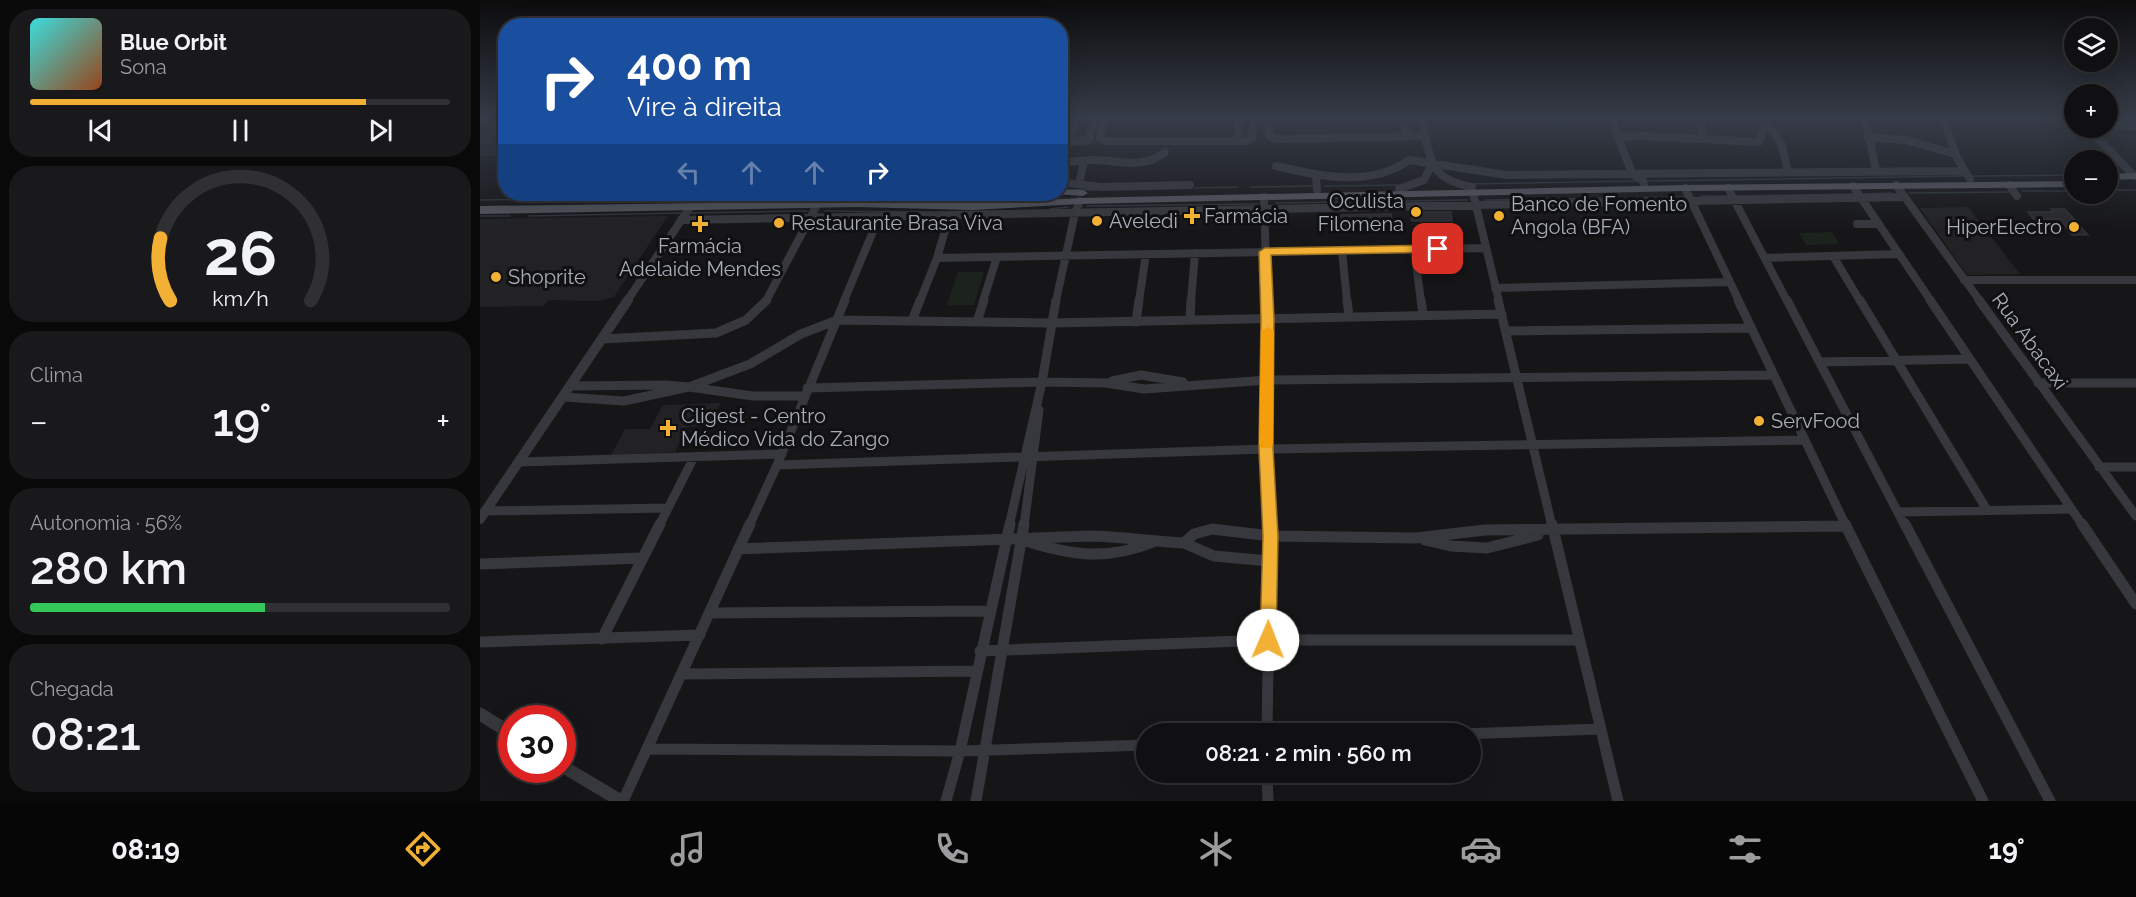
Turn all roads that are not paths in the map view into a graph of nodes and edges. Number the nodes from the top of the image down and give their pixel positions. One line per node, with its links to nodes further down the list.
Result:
1 (1162, 155): 8 (street)
2 (1429, 155): 10 (street)
3 (1625, 155): 15 (street)
4 (1785, 155): 14 (street)
5 (1872, 155): 12 (street)
6 (1955, 155): 17 (street)
7 (2113, 155): 21 (street)
8 (1084, 161): 9 (street); 36 (street)
9 (1068, 162)
10 (1431, 165): 15 (street); 18 (street); 32 (street); 34 (street)
11 (1276, 166): 18 (street)
12 (1876, 170): 14 (street); 17 (street)
13 (1684, 172): 14 (street); 16 (street); 22 (street)
14 (1788, 172)
15 (1631, 173): 16 (street); 22 (street)
16 (1650, 173): 22 (street)
17 (1967, 175): 19 (main road); 22 (main road)
18 (1317, 176): 30 (street)
19 (2064, 178)
20 (2118, 178): 21 (main road)
21 (2135, 179): 23 (main road)
22 (1643, 182): 34 (main road)
23 (2118, 182)
24 (2064, 184): 26 (main road)
25 (1190, 185): 36 (street)
26 (2009, 185): 29 (main road); 38 (street)
27 (1068, 186): 36 (street)
28 (1853, 186): 29 (main road); 31 (main road); 41 (street)
29 (1896, 186): 40 (street, Rua Abacaxi)
30 (1317, 187): 32 (main road); 36 (main road)
31 (1728, 188): 33 (main road); 43 (street)
32 (1400, 189): 34 (main road)
33 (1685, 189): 34 (main road); 42 (street)
34 (1472, 190): 39 (main road); 52 (street)
35 (1068, 192): 36 (main road)
36 (1081, 193): 37 (main road); 39 (main road); 56 (street)
37 (1068, 195)
38 (2017, 196)
39 (1264, 197): 54 (street)
40 (1904, 197): 41 (street); 73 (street, Rua Abacaxi)
41 (1861, 198): 43 (street); 60 (street)
42 (1690, 200): 43 (street); 52 (street); 75 (street)
43 (1734, 200): 72 (street)
44 (862, 201): 49 (main road)
45 (981, 201): 50 (main road)
46 (1000, 201): 51 (main road)
47 (1037, 201): 51 (main road)
48 (480, 204): 49 (main road)
49 (811, 205): 50 (main road); 55 (main road); 57 (street); 89 (street)
50 (972, 207): 51 (main road)
51 (1004, 207)
52 (1476, 207): 54 (street); 61 (street)
53 (480, 210): 55 (main road)
54 (1265, 210): 56 (street); 64 (street)
55 (686, 213): 89 (street)
56 (1076, 213): 58 (street); 68 (street)
57 (879, 217): 58 (street); 82 (street)
58 (950, 217): 71 (street)
59 (1857, 224): 60 (street)
60 (1879, 224): 67 (street)
61 (1486, 248): 62 (street); 76 (street)
62 (1414, 250): 63 (street); 77 (street)
63 (1342, 251): 64 (street); 79 (street)
64 (1265, 252): 65 (street); 81 (street)
65 (1195, 253): 66 (street); 80 (street)
66 (1146, 254): 68 (street); 85 (street)
67 (1899, 254): 69 (street); 90 (street)
68 (1066, 256): 70 (street); 86 (street)
69 (1833, 256): 72 (street); 91 (street)
70 (997, 257): 71 (street); 84 (street)
71 (937, 258): 83 (street)
72 (1765, 258): 92 (street)
73 (1964, 280): 74 (street); 98 (street, Rua Abacaxi)
74 (2136, 280)
75 (1729, 282): 76 (street); 87 (street)
76 (1495, 288): 78 (street)
77 (1423, 314): 78 (street); 79 (street)
78 (1502, 314): 88 (street)
79 (1349, 316): 81 (street)
80 (1190, 319): 81 (street); 85 (street)
81 (1268, 319): 95 (street)
82 (837, 320): 83 (street); 102 (street); 104 (street)
83 (912, 321): 84 (street)
84 (977, 322): 86 (street)
85 (1136, 322): 86 (street)
86 (1051, 323): 96 (street)
87 (1751, 328): 88 (street); 93 (street)
88 (1506, 331): 94 (street)
89 (602, 339): 101 (street)
90 (1970, 359): 91 (street); 120 (street)
91 (1896, 361): 92 (street); 121 (street)
92 (1820, 362): 122 (street)
93 (1774, 375): 94 (street); 108 (street)
94 (1516, 376): 95 (street); 109 (street)
95 (1268, 380): 100 (street); 110 (street)
96 (1042, 382): 97 (street); 104 (street); 113 (street); 114 (street)
97 (1106, 382): 100 (street); 100 (street)
98 (2038, 382): 99 (street); 117 (street, Rua Abacaxi)
99 (2136, 383)
100 (1194, 384)
101 (571, 386): 103 (street); 105 (street)
102 (689, 387): 103 (street); 104 (street); 107 (street)
103 (598, 388): 106 (street); 107 (street)
104 (805, 392): 111 (street)
105 (563, 397): 106 (street); 115 (street)
106 (585, 397): 107 (street)
107 (608, 401)
108 (1805, 440): 109 (street); 125 (street)
109 (1533, 444): 110 (street); 126 (street)
110 (1266, 449): 113 (street); 127 (street)
111 (782, 454): 112 (street); 116 (street)
112 (694, 457): 115 (street); 119 (street)
113 (1035, 458): 114 (street); 130 (street)
114 (1023, 459): 116 (street); 129 (street)
115 (520, 462): 123 (street)
116 (777, 465): 133 (street)
117 (2099, 467): 118 (street); 124 (street, Rua Abacaxi)
118 (2136, 467)
119 (668, 508): 123 (street); 134 (street)
120 (2071, 508): 121 (street); 137 (street)
121 (1987, 510): 122 (street)
122 (1899, 512): 166 (street)
123 (483, 515)
124 (2136, 515)
125 (1846, 526): 126 (street); 165 (street)
126 (1552, 531): 128 (street); 128 (street); 143 (street)
127 (1271, 536): 128 (street); 132 (street); 135 (street)
128 (1416, 538)
129 (1006, 540): 130 (street); 133 (street); 138 (street)
130 (1023, 540): 131 (street); 131 (street); 145 (street)
131 (1153, 542): 132 (street)
132 (1184, 543): 135 (street)
133 (738, 549): 139 (street)
134 (642, 558): 136 (street); 141 (street)
135 (1269, 561): 142 (street)
136 (480, 564)
137 (2136, 604)
138 (990, 611): 139 (street); 146 (street)
139 (709, 613): 140 (street)
140 (700, 635): 141 (street); 148 (street)
141 (602, 639): 144 (street)
142 (1268, 640): 143 (street); 145 (street); 150 (street)
143 (1579, 640): 152 (street)
144 (480, 642)
145 (1002, 650): 146 (street); 156 (street)
146 (980, 651): 147 (street)
147 (975, 670): 148 (street); 157 (street)
148 (682, 674): 155 (street)
149 (480, 714): 151 (street)
150 (1266, 723)
151 (498, 725)
152 (1600, 729): 153 (street); 164 (street)
153 (1481, 733)
154 (1136, 745): 156 (street)
155 (648, 749): 157 (street); 160 (street)
156 (987, 751): 157 (street); 162 (street)
157 (960, 752): 161 (street)
158 (576, 774): 160 (street)
159 (1267, 783): 163 (street)
160 (622, 801)
161 (946, 801)
162 (976, 801)
163 (1268, 801)
164 (1618, 801)
165 (1983, 801)
166 (2050, 801)

